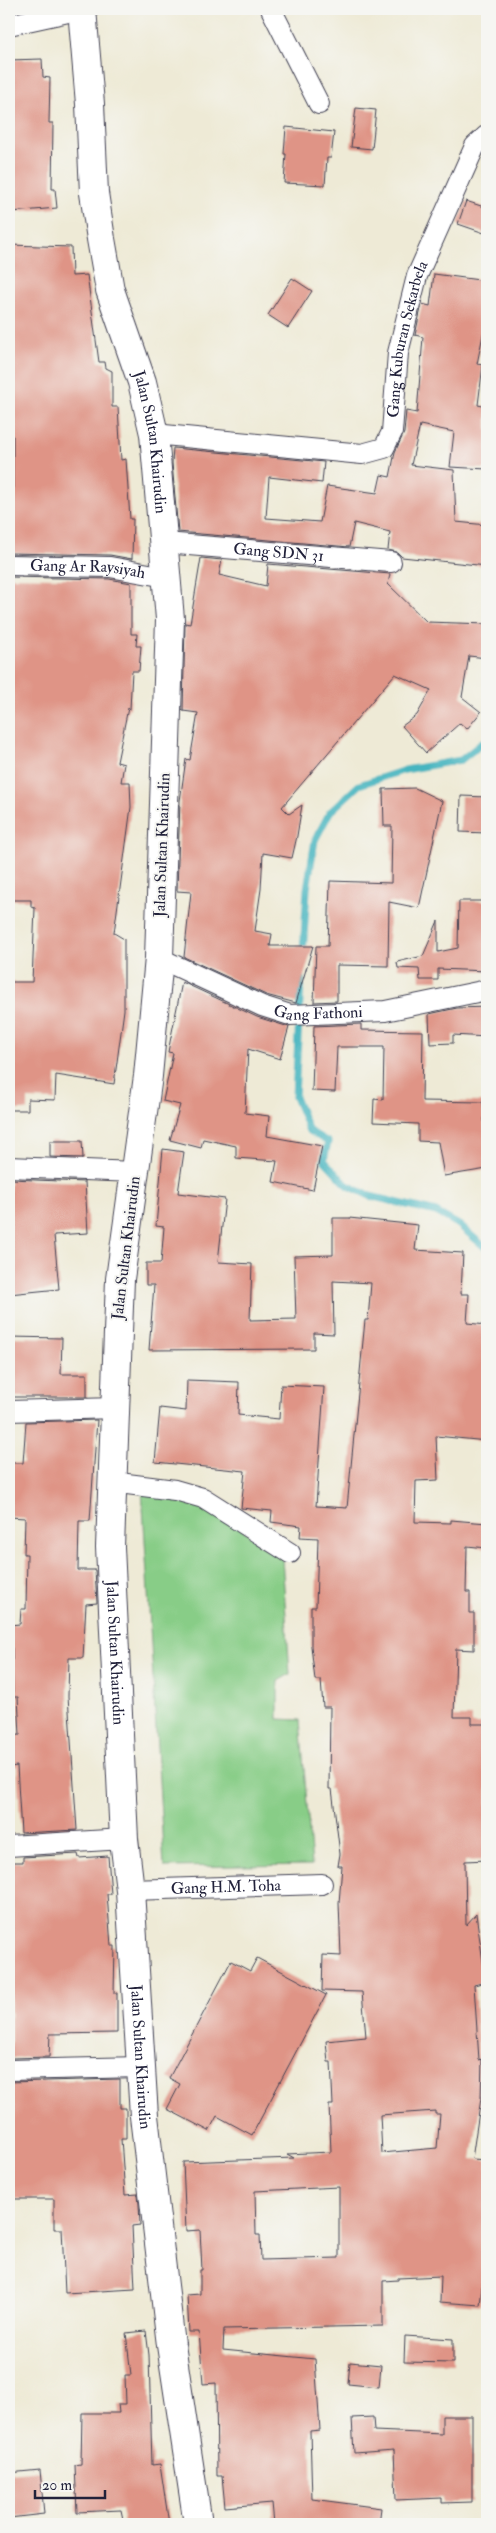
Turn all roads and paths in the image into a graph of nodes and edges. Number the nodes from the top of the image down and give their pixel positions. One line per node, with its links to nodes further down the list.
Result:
1 (82, 9): 3 (street); 6 (main road, Jalan Sultan Khairudin)
2 (271, 9): 4 (street)
3 (9, 25)
4 (320, 104)
5 (487, 135): 6 (street, Gang Kuburan Sekarbela)
6 (154, 434): 7 (main road, Jalan Sultan Khairudin)
7 (165, 543): 8 (street, Gang SDN 31); 10 (main road, Jalan Sultan Khairudin)
8 (391, 562)
9 (9, 565): 10 (street, Gang Ar Raysiyah)
10 (166, 577): 11 (main road, Jalan Sultan Khairudin)
11 (159, 958): 12 (street, Gang Fathoni); 14 (main road, Jalan Sultan Khairudin)
12 (487, 990)
13 (9, 1167): 14 (street)
14 (136, 1172): 15 (main road, Jalan Sultan Khairudin)
15 (115, 1408): 16 (street); 17 (main road, Jalan Sultan Khairudin)
16 (9, 1410)
17 (111, 1482): 18 (street); 19 (main road, Jalan Sultan Khairudin)
18 (290, 1553)
19 (124, 1839): 20 (street); 22 (main road, Jalan Sultan Khairudin)
20 (9, 1846)
21 (322, 1884): 22 (street, Gang H.M. Toha)
22 (130, 1890): 23 (main road, Jalan Sultan Khairudin)
23 (141, 2067): 24 (street); 25 (main road, Jalan Sultan Khairudin)
24 (9, 2070)
25 (198, 2524)

